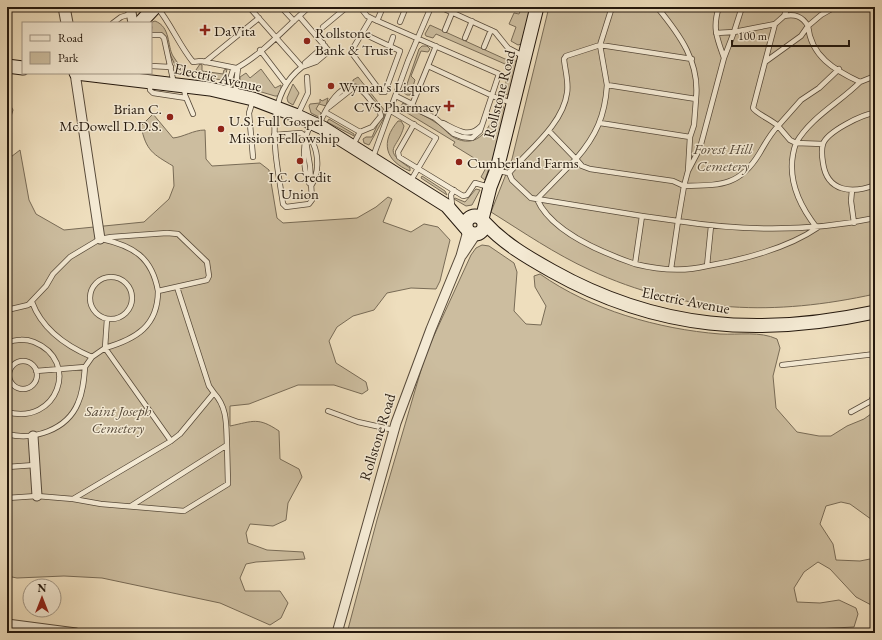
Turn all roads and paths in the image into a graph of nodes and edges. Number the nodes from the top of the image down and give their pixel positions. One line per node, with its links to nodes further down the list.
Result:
1 (64, 7): 28 (street)
2 (156, 7): 22 (main road); 55 (lane)
3 (249, 7): 23 (lane)
4 (281, 7): 25 (lane)
5 (309, 7): 20 (lane)
6 (347, 7): 33 (lane)
7 (360, 7): 24 (lane)
8 (383, 7): 26 (lane)
9 (406, 7): 30 (lane)
10 (431, 7): 42 (lane)
11 (440, 7): 19 (lane)
12 (537, 7): 52 (main road, Rollstone Road)
13 (612, 7): 47 (lane)
14 (657, 7): 54 (lane)
15 (719, 7): 38 (lane)
16 (742, 7): 36 (lane)
17 (788, 7): 21 (lane)
18 (835, 7): 32 (lane)
19 (452, 12): 27 (lane); 34 (lane)
20 (299, 16): 25 (lane); 46 (lane)
21 (784, 16): 31 (lane); 32 (lane)
22 (134, 17): 29 (lane)
23 (259, 18): 40 (lane); 55 (lane)
24 (371, 18): 26 (lane); 37 (lane)
25 (294, 21): 40 (lane)
26 (377, 21): 42 (lane)
27 (472, 21): 35 (lane); 43 (lane)
28 (67, 22)
29 (114, 22)
30 (400, 22)
31 (775, 24): 36 (lane); 56 (lane)
32 (808, 26): 56 (lane); 64 (lane)
33 (323, 27)
34 (445, 30)
35 (491, 30): 50 (lane); 52 (lane)
36 (734, 32): 38 (lane); 53 (lane)
37 (362, 33): 48 (lane); 48 (lane)
38 (716, 33): 53 (lane)
39 (152, 35): 45 (lane)
40 (276, 36): 51 (lane); 61 (lane)
41 (393, 37): 48 (lane)
42 (417, 38): 49 (lane); 75 (lane)
43 (465, 38)
44 (152, 39): 45 (lane)
45 (164, 39): 60 (lane)
46 (324, 44): 61 (lane); 61 (lane)
47 (600, 45): 54 (lane); 72 (lane); 91 (lane)
48 (390, 46)
49 (436, 46): 59 (lane); 76 (lane)
50 (484, 47)
51 (260, 50): 63 (lane); 71 (lane)
52 (525, 56): 79 (main road, Rollstone Road)
53 (724, 58): 103 (lane)
54 (692, 59): 78 (lane)
55 (205, 62): 63 (lane)
56 (765, 62): 90 (lane)
57 (7, 66): 62 (main road)
58 (152, 66): 60 (lane)
59 (428, 66): 76 (lane); 80 (lane)
60 (171, 67): 73 (lane)
61 (302, 67): 71 (lane)
62 (22, 68)
63 (238, 68): 74 (lane); 74 (lane)
64 (839, 69): 70 (lane); 90 (lane)
65 (76, 74): 121 (street)
66 (105, 74): 69 (main road, Electric Avenue)
67 (875, 76): 70 (lane)
68 (307, 77): 86 (lane)
69 (141, 78): 73 (main road, Electric Avenue); 73 (lane)
70 (860, 82): 96 (lane)
71 (286, 84): 81 (lane)
72 (608, 85): 78 (lane); 87 (lane)
73 (182, 89): 74 (main road, Electric Avenue); 85 (lane)
74 (230, 93): 77 (main road, Electric Avenue)
75 (396, 96): 80 (lane); 83 (lane)
76 (493, 96): 79 (lane); 80 (lane)
77 (253, 99): 81 (main road, Electric Avenue); 99 (lane)
78 (696, 99): 95 (lane)
79 (514, 103): 104 (main road, Rollstone Road)
80 (412, 104)
81 (277, 108): 86 (main road, Electric Avenue); 93 (lane)
82 (326, 110): 88 (lane); 92 (lane); 92 (lane)
83 (391, 111): 89 (lane); 100 (lane)
84 (875, 113): 97 (lane)
85 (193, 114)
86 (298, 116): 88 (main road, Electric Avenue)
87 (600, 123): 95 (lane); 101 (lane)
88 (314, 124): 94 (lane); 98 (main road, Electric Avenue)
89 (414, 124): 102 (lane); 102 (lane)
90 (778, 126): 96 (lane); 108 (lane)
91 (548, 131): 101 (lane); 104 (lane)
92 (360, 132): 98 (lane)
93 (274, 135): 94 (lane); 107 (lane)
94 (305, 135): 107 (lane); 107 (lane)
95 (690, 137): 103 (lane)
96 (796, 143): 97 (lane); 120 (lane)
97 (823, 144): 111 (lane)
98 (352, 146): 100 (main road, Electric Avenue)
99 (253, 157)
100 (373, 159): 105 (main road, Electric Avenue)
101 (576, 159): 108 (lane); 112 (lane)
102 (419, 169): 105 (lane); 110 (lane)
103 (688, 171): 108 (lane)
104 (503, 172): 109 (main road, Rollstone Road); 112 (lane)
105 (409, 182): 113 (main road, Electric Avenue)
106 (875, 184): 111 (lane)
107 (311, 186)
108 (684, 186): 116 (lane)
109 (490, 187): 110 (lane); 118 (main road, Rollstone Road)
110 (454, 190): 113 (lane)
111 (852, 190): 117 (lane)
112 (537, 199): 114 (lane); 122 (lane)
113 (450, 207): 118 (main road, Electric Avenue)
114 (642, 216): 116 (lane); 122 (lane)
115 (875, 218): 117 (lane)
116 (678, 221): 119 (lane); 124 (lane)
117 (854, 223): 120 (lane)
118 (475, 225): 129 (main road, Electric Avenue); 145 (street, Rollstone Road)
119 (711, 226): 120 (lane); 123 (lane)
120 (817, 228): 123 (lane)
121 (100, 239): 125 (lane); 126 (lane); 127 (lane)
122 (635, 264): 124 (lane)
123 (707, 266): 124 (lane)
124 (671, 269)
125 (177, 288): 126 (lane); 140 (lane)
126 (158, 291): 132 (lane)
127 (32, 302): 128 (lane); 134 (lane)
128 (7, 310)
129 (875, 312)
130 (107, 319): 130 (lane); 132 (lane)
131 (7, 343): 138 (lane)
132 (106, 348): 134 (lane); 150 (lane)
133 (874, 355): 135 (lane); 137 (lane)
134 (92, 357): 136 (lane)
135 (782, 365)
136 (85, 367): 138 (lane); 148 (lane)
137 (875, 368)
138 (58, 369): 139 (lane); 143 (lane)
139 (36, 371): 139 (lane)
140 (214, 393): 150 (lane); 151 (lane)
141 (875, 394): 144 (lane)
142 (328, 410): 145 (lane)
143 (7, 412)
144 (851, 412)
145 (394, 430): 160 (street, Rollstone Road)
146 (7, 434): 147 (lane)
147 (15, 436): 148 (lane); 149 (lane)
148 (33, 436): 152 (street)
149 (7, 438)
150 (171, 441): 156 (lane)
151 (227, 445): 157 (lane); 157 (lane)
152 (35, 465): 153 (lane); 154 (street)
153 (7, 467)
154 (37, 496): 155 (lane); 156 (lane)
155 (7, 498)
156 (73, 499): 157 (lane)
157 (131, 506)
158 (7, 624): 159 (street)
159 (76, 633)
160 (337, 633)

